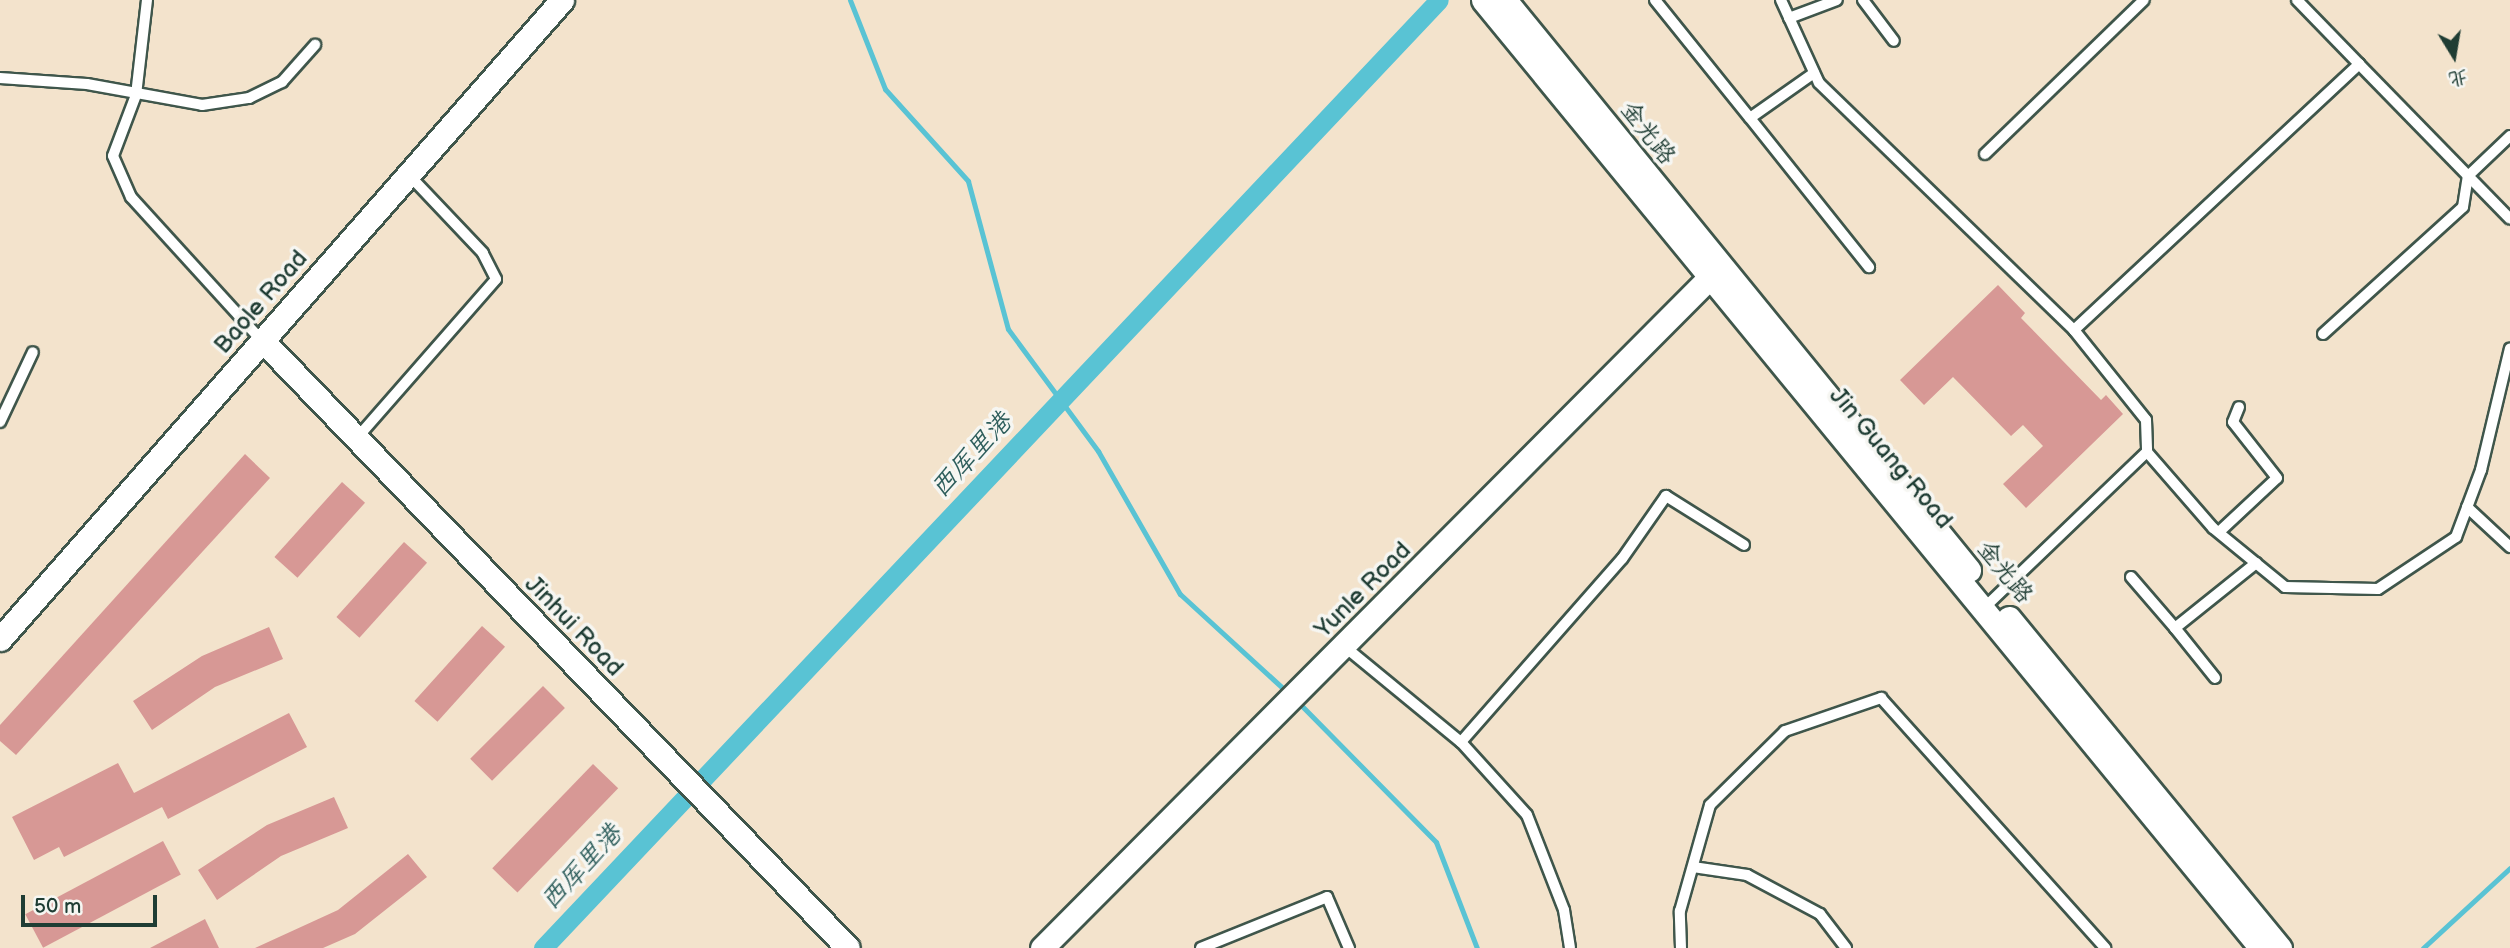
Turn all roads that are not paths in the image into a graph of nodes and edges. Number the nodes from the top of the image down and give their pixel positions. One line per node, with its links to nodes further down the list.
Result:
1 (147, 0): 16 (lane)
2 (562, 0): 20 (street, Baole Road)
3 (1655, 0): 17 (lane)
4 (1781, 0): 10 (lane)
5 (1837, 0): 10 (lane)
6 (1863, 0): 11 (lane)
7 (2144, 0): 19 (lane)
8 (2297, 0): 13 (lane)
9 (1493, 3): 24 (street, Jin Guang Road)
10 (1789, 18): 14 (lane)
11 (1894, 41)
12 (315, 45): 16 (lane)
13 (2360, 64): 21 (lane); 25 (lane)
14 (1814, 73): 17 (lane); 25 (lane)
15 (0, 78): 16 (lane)
16 (136, 95): 27 (lane)
17 (1750, 118): 23 (lane)
18 (2510, 136): 21 (lane)
19 (1985, 153)
20 (408, 174): 27 (street, Baole Road); 33 (lane)
21 (2468, 176): 22 (lane); 26 (lane)
22 (2510, 219)
23 (1869, 267)
24 (1715, 274): 41 (street, Jin Guang Road); 44 (street, Yunle Road)
25 (2074, 330): 34 (lane)
26 (2323, 334)
27 (262, 340): 33 (street, Jinhui Road); 43 (street, Baole Road)
28 (2510, 348): 30 (lane)
29 (33, 352): 32 (lane)
30 (2507, 366): 35 (lane)
31 (2239, 407): 36 (lane)
32 (0, 422)
33 (356, 438): 48 (street, Jinhui Road)
34 (2147, 452): 36 (lane); 41 (lane)
35 (2467, 507): 38 (lane); 39 (lane)
36 (2218, 532): 39 (lane)
37 (1744, 545): 46 (lane)
38 (2510, 547)
39 (2256, 563): 42 (lane)
40 (2131, 577): 42 (lane)
41 (1988, 604): 56 (street, Jin Guang Road); 57 (street, 金光路)
42 (2175, 628): 45 (lane)
43 (0, 639)
44 (1344, 646): 46 (lane); 49 (street, Yunle Road)
45 (2215, 678)
46 (1461, 742): 52 (lane)
47 (1693, 867): 53 (lane); 54 (lane); 55 (lane)
48 (848, 948)
49 (1042, 948)
50 (1201, 948): 51 (lane)
51 (1349, 948)
52 (1570, 948)
53 (1681, 948)
54 (1846, 948)
55 (2105, 948)
56 (2261, 948)
57 (2280, 948)

